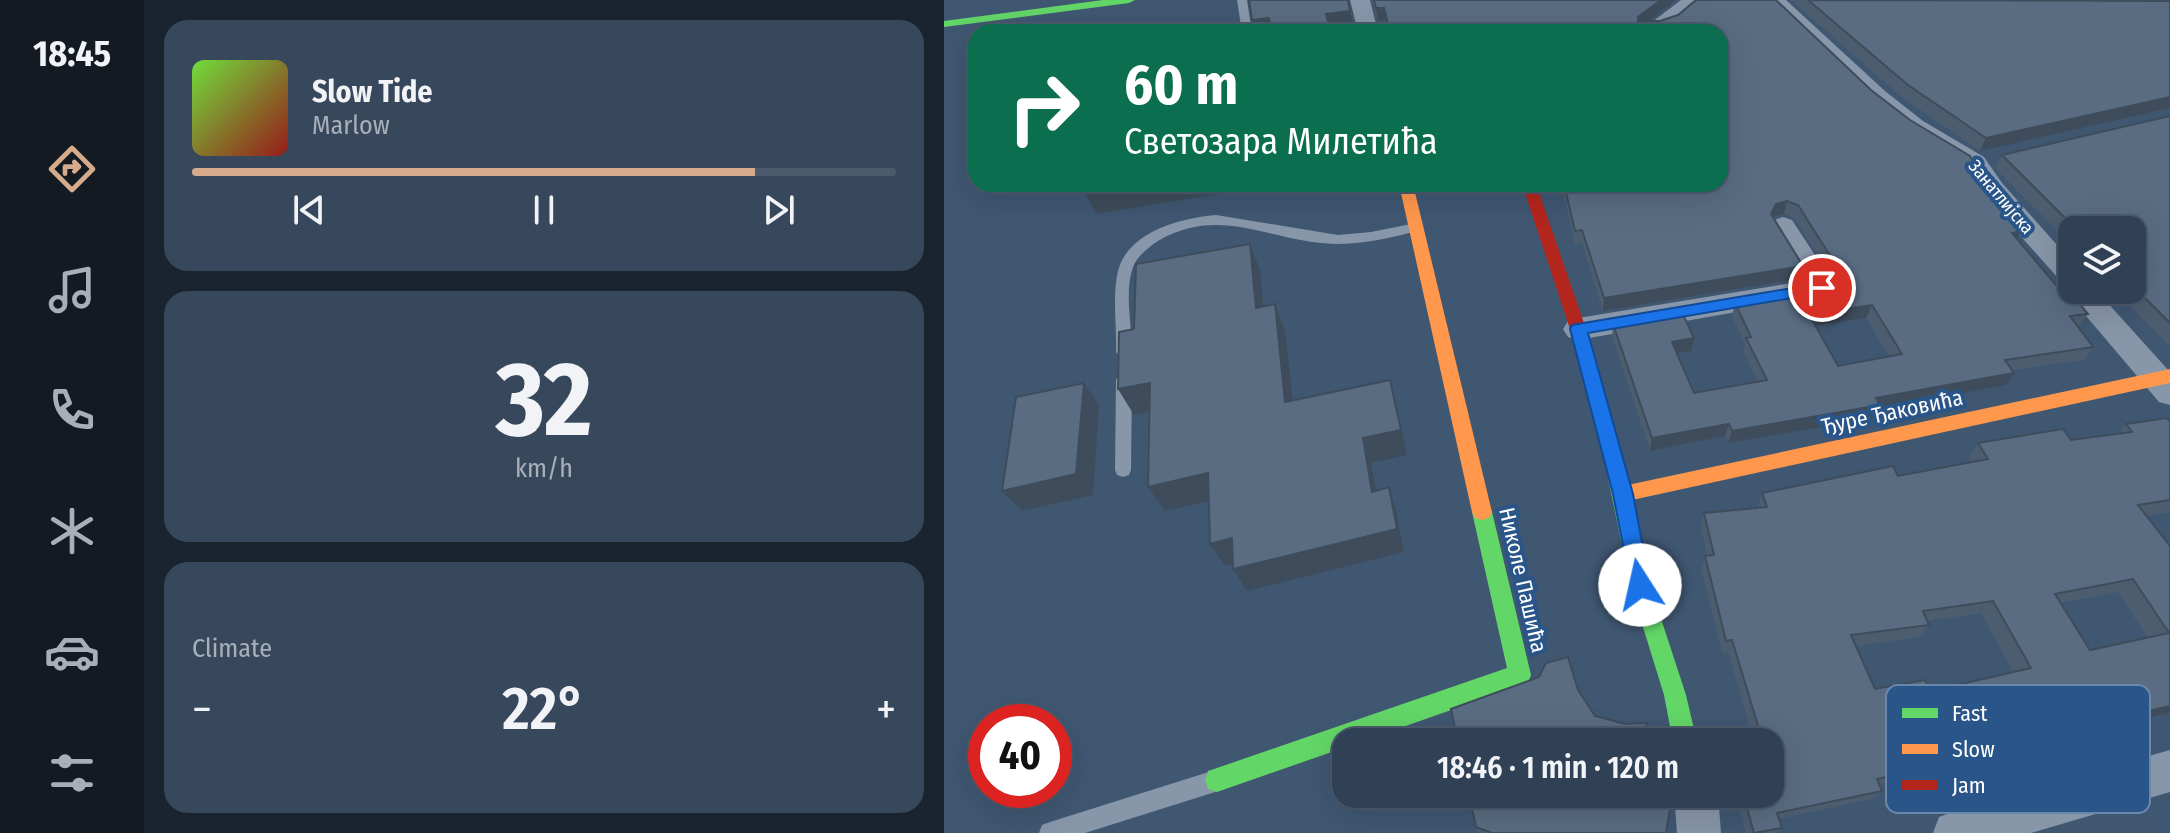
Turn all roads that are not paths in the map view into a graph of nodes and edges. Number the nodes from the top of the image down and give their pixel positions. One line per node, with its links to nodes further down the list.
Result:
1 (1129, 0): 6 (street)
2 (1242, 0): 7 (lane)
3 (1360, 0): 8 (street)
4 (1692, 0): 9 (street)
5 (1775, 0): 11 (street, Занатлијска)
6 (944, 24)
7 (1246, 24)
8 (1366, 24)
9 (1663, 24)
10 (2004, 155): 11 (street)
11 (1975, 162): 16 (street, Занатлијска)
12 (1408, 192): 15 (street, Николе Пашића)
13 (1532, 192): 18 (street)
14 (1783, 226): 18 (street)
15 (1416, 227): 20 (lane); 25 (street, Николе Пашића)
16 (2058, 264)
17 (2093, 304): 19 (street)
18 (1578, 329): 21 (street)
19 (2166, 383): 21 (street, Ђуре Ђаковића)
20 (1123, 470)
21 (1623, 494): 22 (street)
22 (1682, 728)
23 (2170, 771): 24 (street)
24 (2150, 777)
25 (1217, 780): 28 (lane)
26 (1697, 808): 29 (street)
27 (2024, 813): 30 (street)
28 (1050, 833)
29 (1699, 833)
30 (1955, 833)

